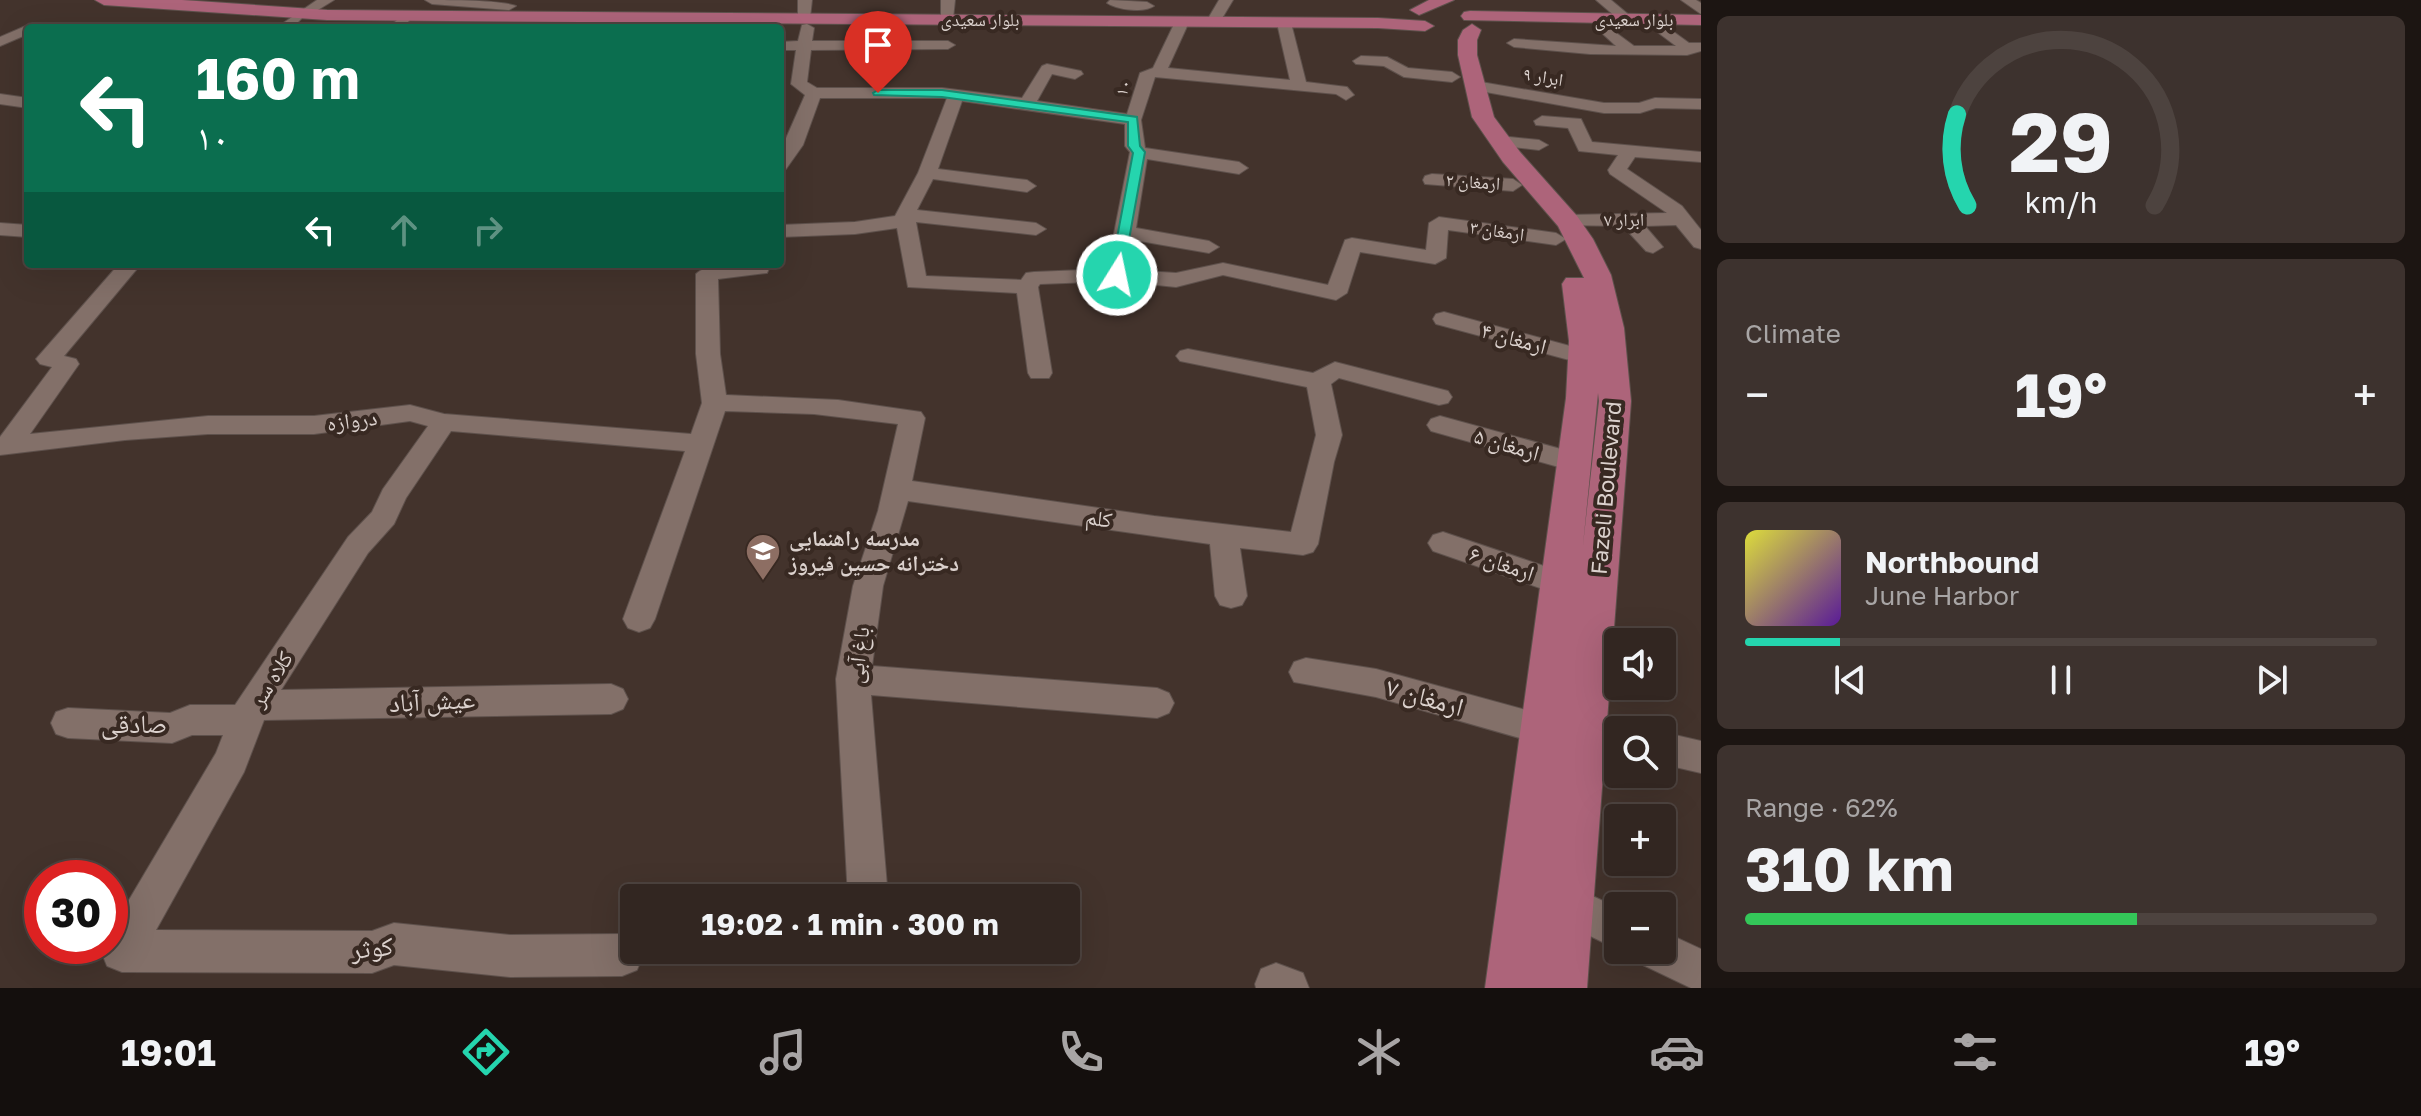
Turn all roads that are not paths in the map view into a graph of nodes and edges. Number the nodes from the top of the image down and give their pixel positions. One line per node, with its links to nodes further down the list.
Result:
1 (106, 0): 13 (main road, بلوار سعیدی)
2 (168, 0): 13 (main road, بلوار سعیدی)
3 (327, 0): 13 (street)
4 (432, 0): 14 (street)
5 (1226, 0): 16 (street)
6 (1603, 0): 18 (street)
7 (1688, 0): 10 (street)
8 (1114, 3): 9 (street)
9 (1144, 8): 12 (main road, بلوار سعیدی); 16 (main road, بلوار سعیدی)
10 (1701, 10)
11 (806, 11): 12 (main road, بلوار سعیدی); 14 (main road, بلوار سعیدی); 28 (street)
12 (948, 12): 19 (main road, بلوار سعیدی); 28 (street)
13 (304, 13): 15 (main road, بلوار سعیدی); 22 (street)
14 (506, 13): 15 (main road, بلوار سعیدی)
15 (408, 14)
16 (1216, 17): 17 (main road, بلوار سعیدی)
17 (1449, 18): 18 (main road, بلوار سعیدی); 20 (main road, بلوار سعیدی); 23 (main road, بلوار سعیدی); 35 (main road, Fazeli Boulevard)
18 (1628, 20): 21 (main road, بلوار سعیدی)
19 (1182, 22): 20 (main road, بلوار سعیدی); 33 (street, ۱۰)
20 (1284, 23): 36 (street)
21 (1701, 23): 24 (main road, بلوار سعیدی)
22 (289, 24)
23 (1600, 25): 24 (main road, بلوار سعیدی); 31 (street)
24 (1655, 25): 30 (street)
25 (24, 30): 26 (street)
26 (0, 42)
27 (1514, 43): 31 (street)
28 (805, 44): 29 (street); 38 (street)
29 (784, 46)
30 (1694, 47): 31 (street)
31 (1629, 49)
32 (1361, 61): 35 (street, ابرار ۹)
33 (1159, 72): 36 (street); 46 (street, ۱۰)
34 (1075, 74): 42 (street)
35 (1464, 82): 43 (street, ابرار ۹); 48 (main road, Fazeli Boulevard); 57 (main road, Fazeli Boulevard)
36 (1299, 86): 39 (street)
37 (947, 90): 38 (street, ۱۰); 42 (street, ۱۰); 55 (street)
38 (814, 93): 45 (street)
39 (1346, 95)
40 (0, 99): 41 (street)
41 (24, 102)
42 (1027, 104): 46 (street, ۱۰)
43 (1701, 104)
44 (784, 118): 45 (street)
45 (801, 119): 53 (street)
46 (1133, 120): 51 (street)
47 (1542, 121): 50 (street)
48 (1500, 141): 49 (street); 69 (main road, Fazeli Boulevard)
49 (1539, 145)
50 (1630, 151): 52 (street); 60 (street)
51 (1139, 152): 54 (street); 67 (street)
52 (1701, 157)
53 (784, 159)
54 (1239, 168)
55 (927, 173): 58 (street); 61 (street)
56 (1432, 180): 57 (street, ارمغان ۲)
57 (1513, 185): 69 (main road, Fazeli Boulevard)
58 (1027, 186)
59 (1701, 211): 60 (street, ابرار ۷)
60 (1678, 214): 62 (street, ابرار ۷); 68 (street)
61 (905, 218): 64 (street); 66 (street); 75 (street)
62 (1629, 220): 69 (street, ابرار ۷); 71 (street)
63 (0, 229): 65 (street)
64 (1036, 229)
65 (24, 231)
66 (784, 231)
67 (1125, 232): 70 (street); 74 (street)
68 (1701, 243)
69 (1571, 245): 74 (street, ارمغان ۳); 78 (main road, Fazeli Boulevard); 100 (main road, Fazeli Boulevard)
70 (1209, 247)
71 (1653, 247)
72 (127, 268): 86 (street)
73 (747, 268): 82 (street)
74 (1117, 275): 75 (street)
75 (1027, 287): 79 (street)
76 (1444, 319): 78 (street, ارمغان ۴)
77 (1188, 356): 80 (street)
78 (1584, 357): 87 (main road, Fazeli Boulevard)
79 (1040, 373)
80 (1318, 382): 81 (street); 89 (street, کلم)
81 (1439, 397)
82 (715, 403): 85 (street); 88 (street, باغ آبی)
83 (444, 422): 85 (street, دروازه); 86 (street, دروازه); 98 (street, کلاه سر)
84 (1440, 425): 87 (street, ارمغان ۵)
85 (703, 444): 93 (street)
86 (4, 445)
87 (1573, 462): 91 (main road, Fazeli Boulevard)
88 (897, 489): 89 (street, کلم); 95 (street, باغ آبی)
89 (1224, 536): 92 (street)
90 (1443, 543): 91 (street, ارمغان ۶)
91 (1560, 583): 101 (main road, Fazeli Boulevard)
92 (1231, 596)
93 (639, 619)
94 (1306, 672): 101 (street, ارمغان ۷)
95 (853, 679): 97 (street); 105 (street, باغ آبی)
96 (611, 699): 98 (street, عیش آباد)
97 (1157, 703)
98 (249, 713): 99 (street, صادقی); 108 (street, کلاه سر)
99 (68, 723)
100 (1583, 725): 102 (street); 106 (main road, Fazeli Boulevard)
101 (1544, 730): 113 (main road, Fazeli Boulevard)
102 (1604, 732)
103 (1676, 751): 104 (street)
104 (1701, 757)
105 (867, 884)
106 (1567, 904): 107 (street); 114 (main road, Fazeli Boulevard)
107 (1604, 923)
108 (128, 941)
109 (128, 951): 110 (street, کوثر)
110 (620, 955)
111 (1676, 959): 112 (street)
112 (1701, 971)
113 (1512, 988)
114 (1560, 988)

